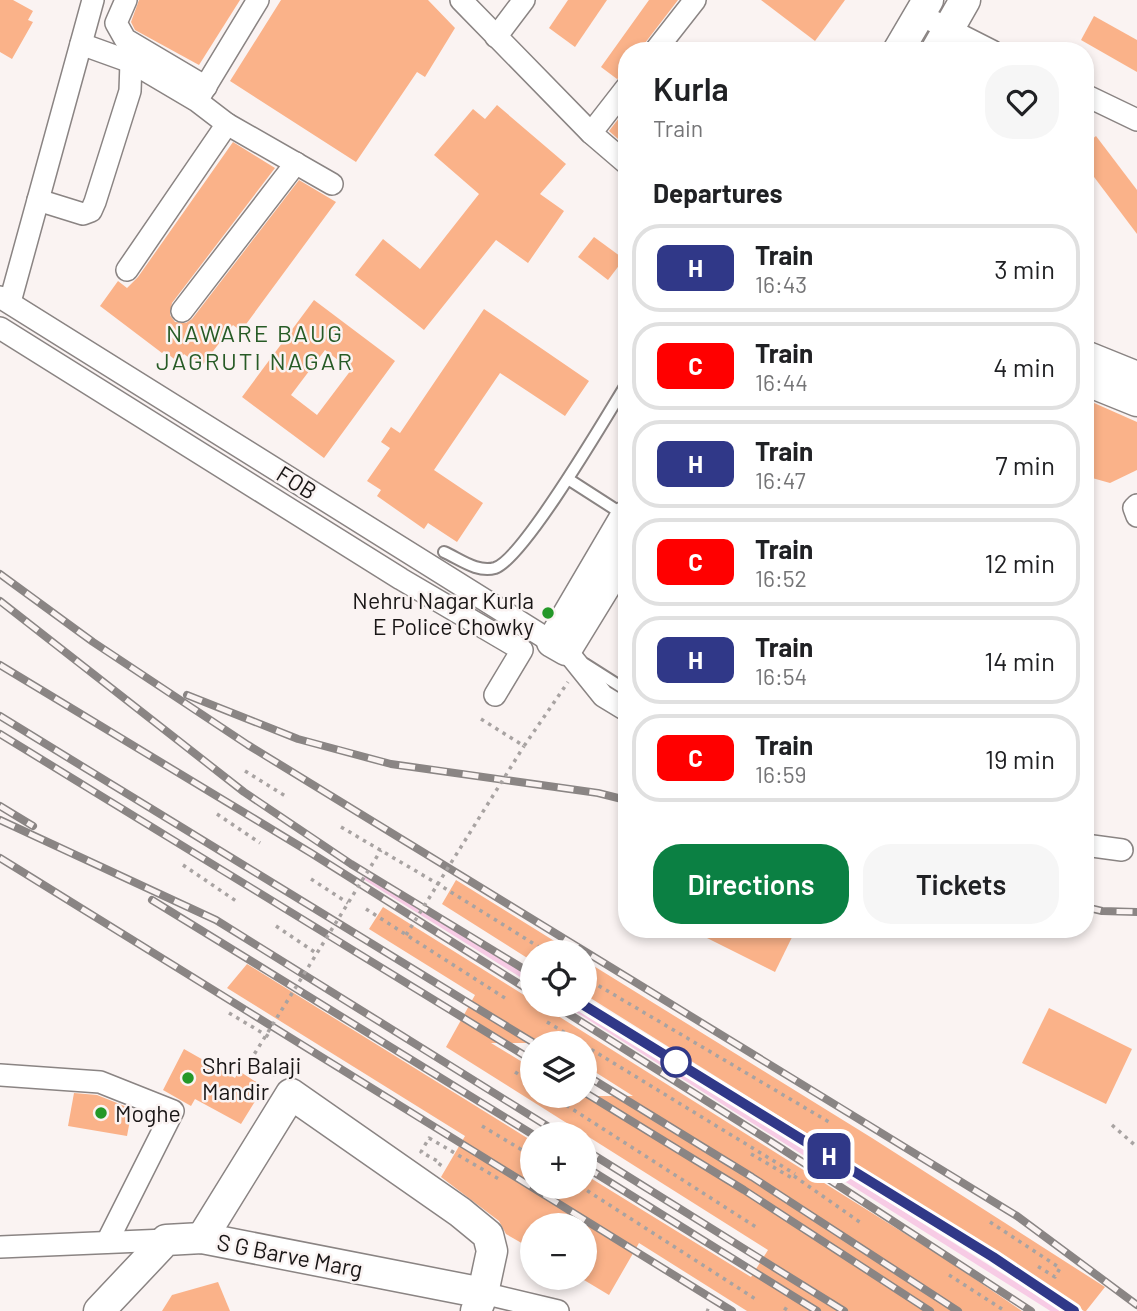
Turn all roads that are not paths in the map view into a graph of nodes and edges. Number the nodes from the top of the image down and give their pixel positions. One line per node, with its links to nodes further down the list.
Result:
1 (93, 0): 13 (street)
2 (126, 0): 15 (street)
3 (258, 0): 15 (street)
4 (461, 0): 9 (street)
5 (524, 0): 9 (street)
6 (695, 0): 11 (street)
7 (965, 0): 10 (street)
8 (924, 7): 10 (street); 12 (street)
9 (496, 37): 20 (street)
10 (942, 40)
11 (662, 42)
12 (903, 42)
13 (81, 44): 14 (street); 24 (street)
14 (131, 62): 15 (street); 24 (street)
15 (201, 94): 19 (street)
16 (618, 98): 20 (street)
17 (1094, 99): 18 (street)
18 (1137, 120)
19 (227, 124): 22 (street); 25 (street)
20 (591, 133): 21 (street)
21 (618, 156)
22 (296, 163): 23 (street); 27 (street)
23 (332, 184)
24 (38, 200): 26 (street)
25 (127, 270)
26 (5, 300): 41 (street)
27 (182, 311)
28 (0, 328): 43 (street, FOB)
29 (1094, 360): 30 (street)
30 (1137, 377)
31 (1094, 384): 33 (street)
32 (618, 398): 34 (lane)
33 (1137, 401)
34 (568, 479): 36 (lane); 39 (lane)
35 (1137, 505): 37 (street)
36 (618, 511)
37 (1137, 516)
38 (618, 534): 41 (street)
39 (444, 552)
40 (618, 565): 41 (street)
41 (565, 653): 42 (lane); 44 (street)
42 (618, 686)
43 (495, 695)
44 (618, 705)
45 (1094, 846): 46 (street)
46 (1122, 850)
47 (0, 1075): 50 (street)
48 (202, 1238): 49 (street); 52 (street, S G Barve Marg); 52 (street, S G Barve Marg)
49 (166, 1240): 50 (street); 53 (street)
50 (107, 1242): 51 (street)
51 (0, 1247)
52 (479, 1302): 54 (street)
53 (99, 1311)
54 (558, 1311)

